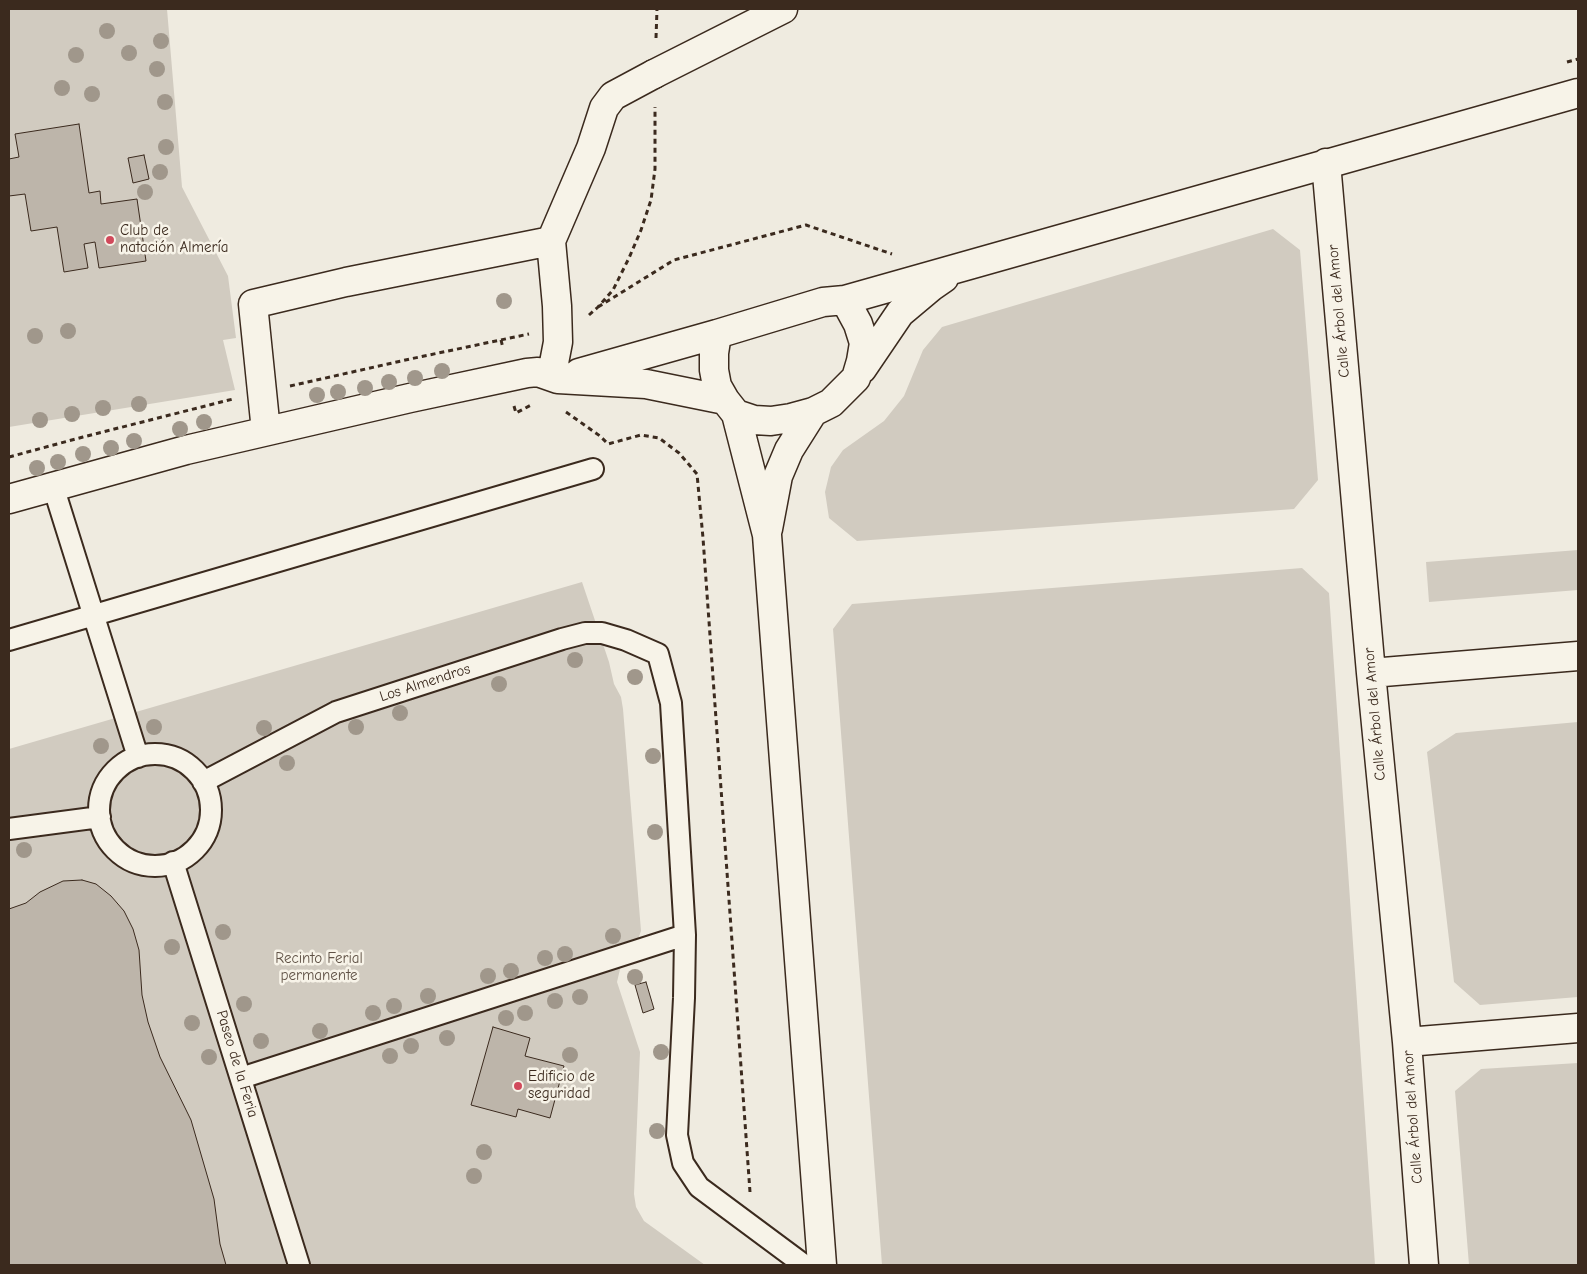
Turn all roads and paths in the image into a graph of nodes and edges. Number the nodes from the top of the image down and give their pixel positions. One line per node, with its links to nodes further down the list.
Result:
1 (783, 9): 6 (street)
2 (1578, 59): 3 (path)
3 (1559, 64)
4 (1578, 93): 5 (street)
5 (1326, 163): 8 (street); 29 (street, Calle Árbol del Amor)
6 (550, 241): 13 (street); 20 (street)
7 (897, 255): 10 (path)
8 (962, 267): 9 (street); 12 (street)
9 (845, 300): 11 (street); 12 (street)
10 (598, 308)
11 (717, 334): 13 (street); 17 (street)
12 (856, 378): 19 (street)
13 (558, 379): 17 (street); 20 (street)
14 (231, 400): 21 (path)
15 (513, 402): 16 (path)
16 (533, 404)
17 (730, 407): 19 (street); 25 (street)
18 (562, 410): 39 (path)
19 (813, 412): 25 (street)
20 (266, 431): 23 (street)
21 (9, 457)
22 (593, 469): 26 (lane)
23 (53, 486): 24 (street); 26 (lane)
24 (9, 499)
25 (766, 536): 42 (street)
26 (93, 615): 27 (lane); 30 (lane)
27 (9, 640)
28 (1578, 656): 29 (street)
29 (1371, 673): 37 (street, Calle Árbol del Amor)
30 (138, 757): 31 (lane); 32 (lane)
31 (203, 782): 34 (lane); 35 (lane, Los Almendros)
32 (100, 817): 33 (lane); 34 (lane)
33 (9, 828)
34 (173, 862): 38 (lane, Paseo de la Feria)
35 (684, 934): 38 (lane); 39 (lane)
36 (1578, 1028): 37 (street)
37 (1407, 1042): 43 (street, Calle Árbol del Amor)
38 (241, 1078): 40 (lane, Paseo de la Feria)
39 (752, 1226): 41 (lane)
40 (299, 1265)
41 (804, 1265)
42 (822, 1265)
43 (1424, 1265)

